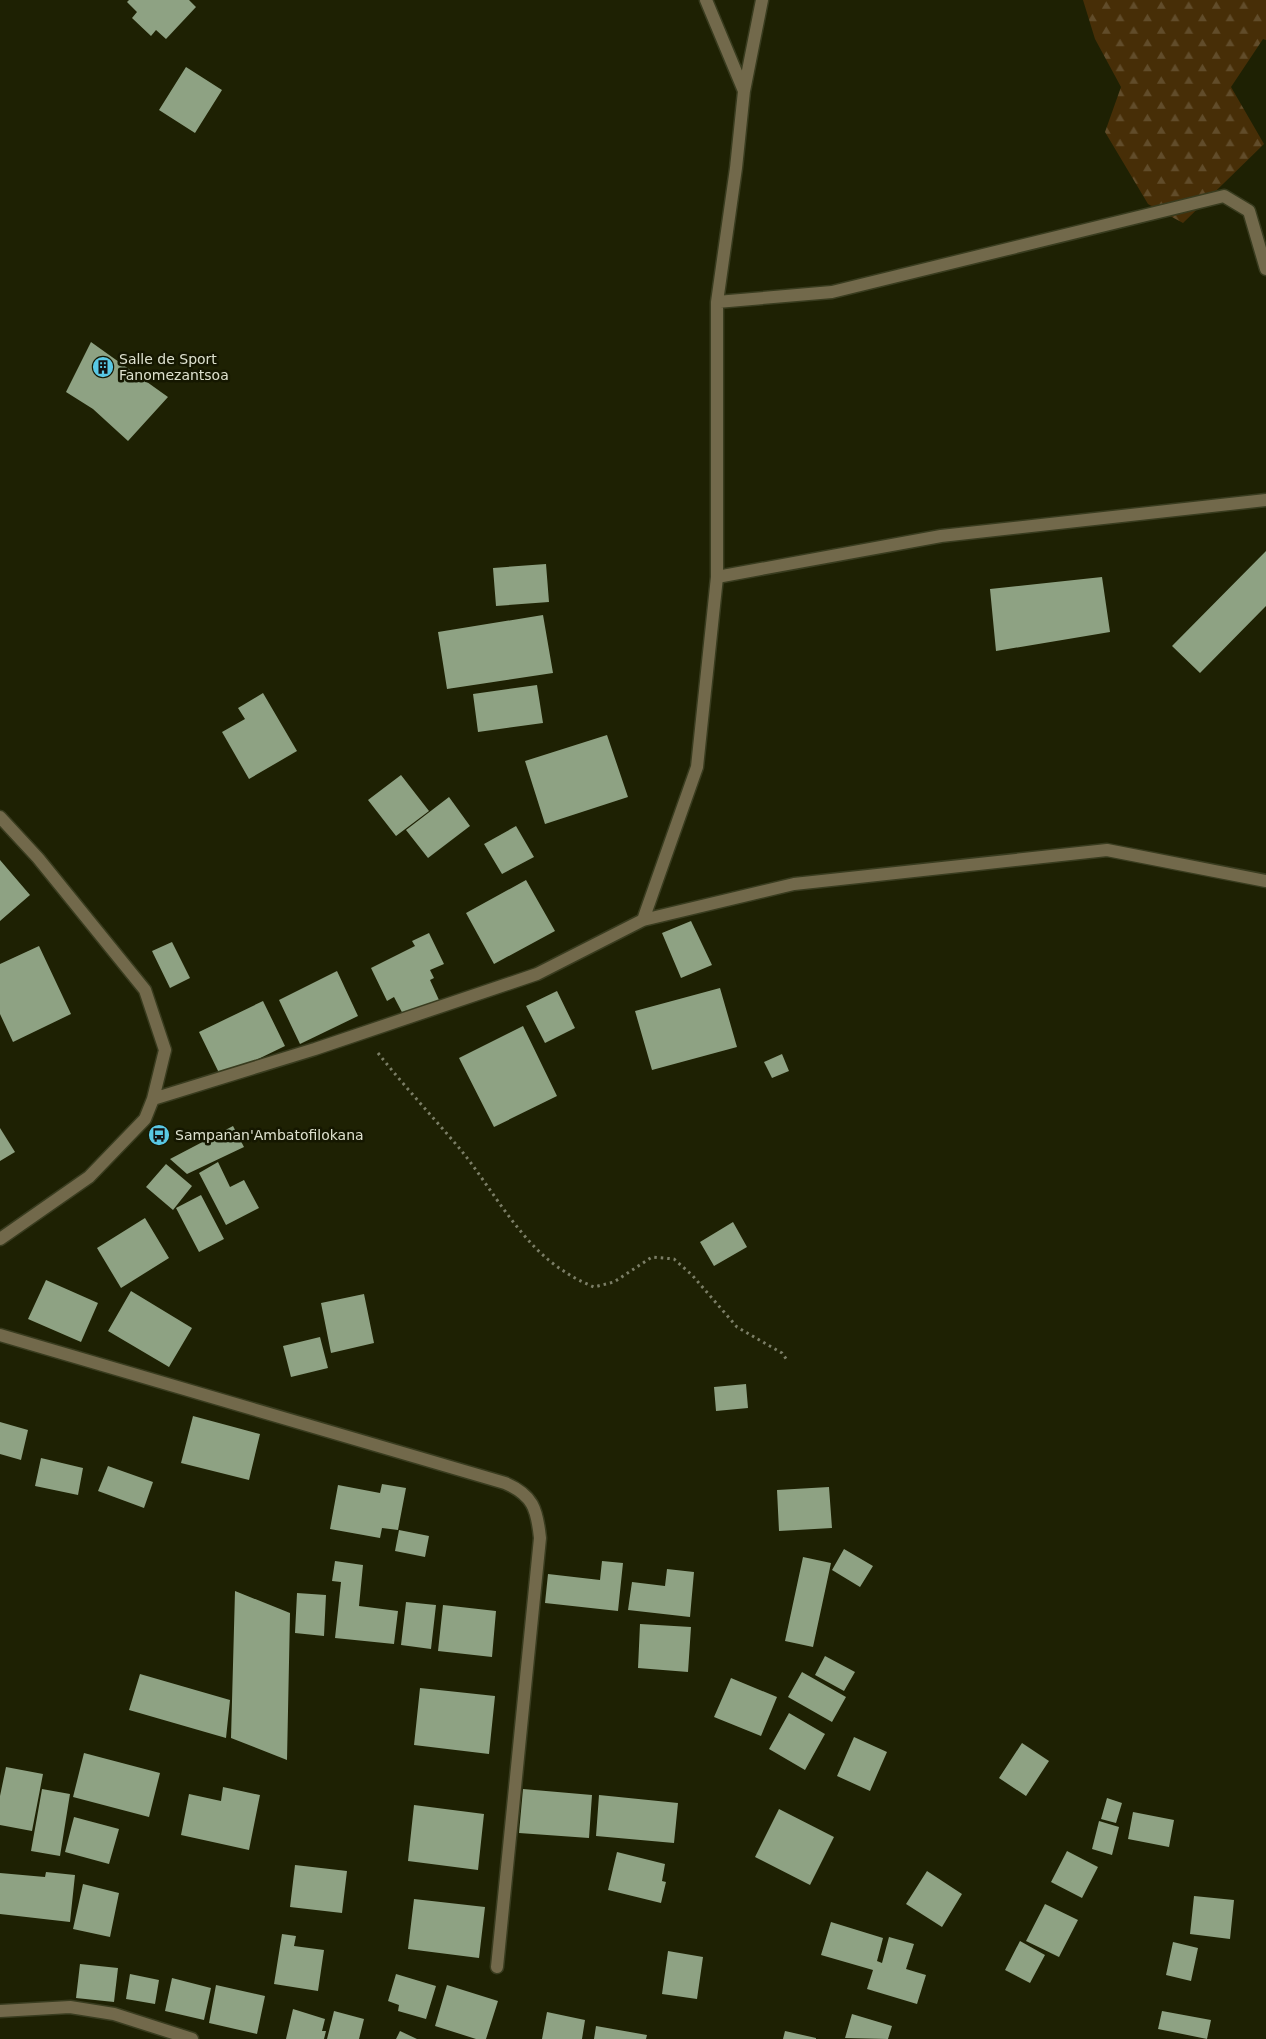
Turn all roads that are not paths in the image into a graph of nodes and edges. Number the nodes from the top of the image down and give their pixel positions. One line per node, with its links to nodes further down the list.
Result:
1 (706, 0): 3 (street)
2 (762, 0): 3 (street)
3 (744, 91): 5 (street)
4 (1266, 269): 5 (street)
5 (717, 302): 7 (street)
6 (1266, 500): 7 (street)
7 (717, 577): 10 (street)
8 (0, 818): 11 (street)
9 (1266, 881): 10 (street)
10 (643, 920): 11 (street)
11 (153, 1099): 12 (street)
12 (0, 1239)
13 (0, 1335): 14 (street)
14 (497, 1967)
15 (0, 2011): 16 (street)
16 (192, 2039)

